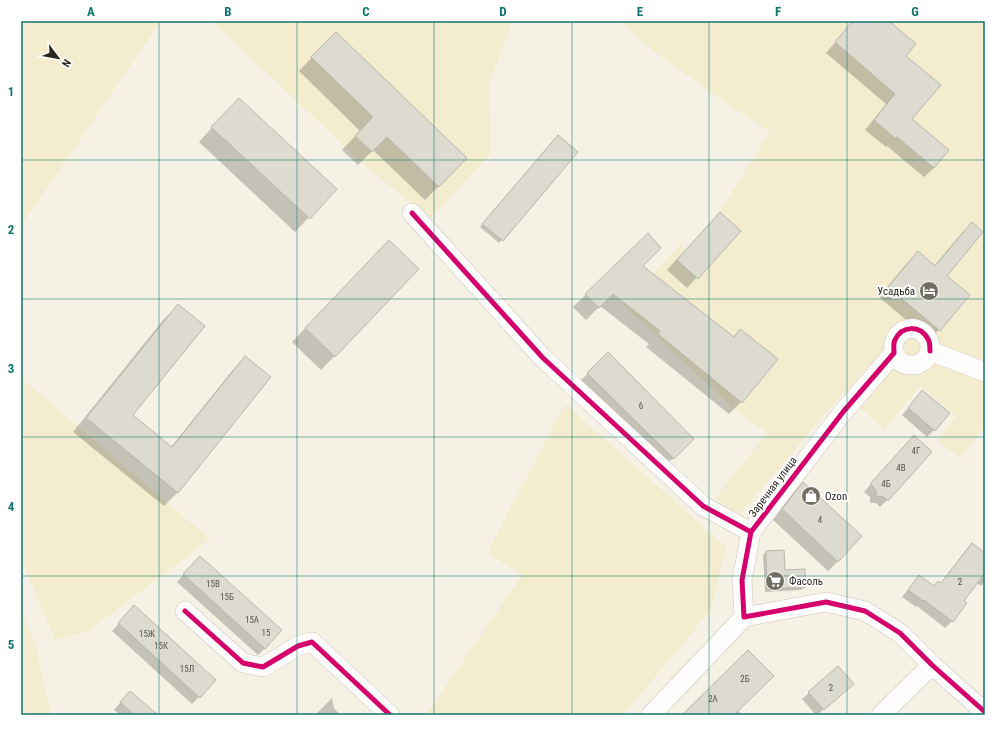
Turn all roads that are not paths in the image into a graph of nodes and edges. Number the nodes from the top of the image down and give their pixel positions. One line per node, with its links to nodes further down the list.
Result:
1 (412, 213): 5 (street)
2 (930, 351): 3 (street); 3 (street, Заречная улица); 4 (street)
3 (894, 352): 5 (street, Заречная улица)
4 (985, 372)
5 (751, 532): 7 (street, Заречная улица)
6 (185, 611): 10 (street)
7 (744, 617): 8 (street); 11 (street)
8 (932, 665): 9 (street); 12 (street)
9 (985, 712)
10 (390, 715)
11 (651, 715)
12 (881, 715)

